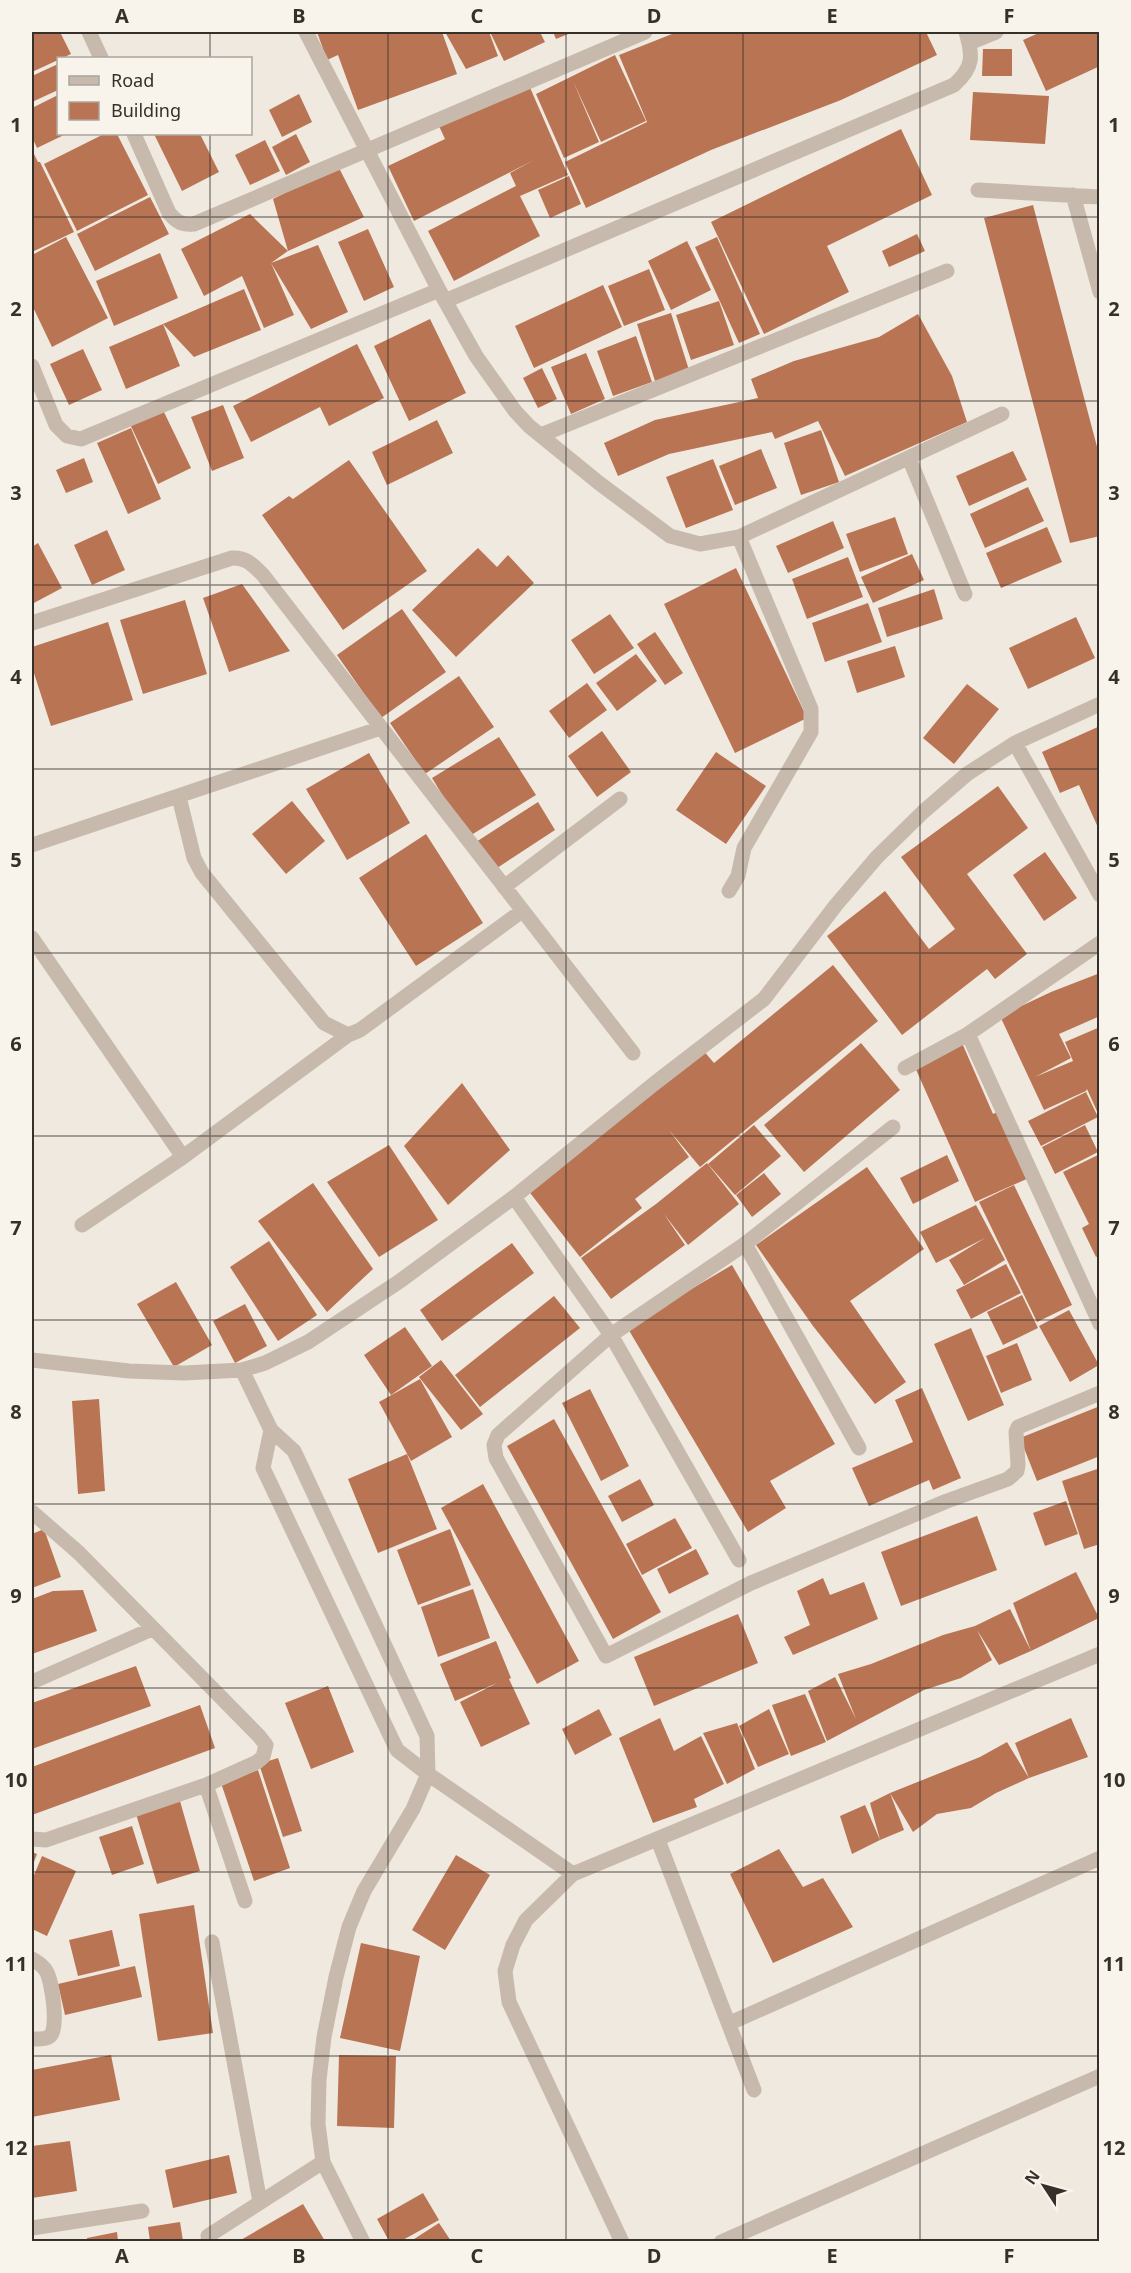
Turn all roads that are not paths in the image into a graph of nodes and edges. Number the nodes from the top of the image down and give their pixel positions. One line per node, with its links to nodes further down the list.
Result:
1 (89, 32): 6 (street)
2 (306, 32): 8 (street)
3 (645, 32): 8 (street)
4 (996, 32): 5 (street)
5 (968, 37): 14 (street)
6 (101, 57)
7 (134, 135): 8 (street)
8 (367, 151): 14 (street)
9 (978, 190): 10 (street)
10 (1073, 195): 11 (street); 13 (street)
11 (1100, 197)
12 (947, 271): 17 (street)
13 (1100, 292)
14 (442, 295): 15 (street); 17 (street)
15 (32, 366)
16 (1002, 414): 18 (street)
17 (541, 435): 19 (street)
18 (909, 458): 19 (street); 20 (street)
19 (739, 537): 29 (street)
20 (965, 594)
21 (32, 623): 23 (street)
22 (1100, 704): 24 (street)
23 (381, 728): 25 (street); 28 (street)
24 (1016, 743): 30 (street); 40 (street)
25 (179, 797): 27 (street); 35 (street)
26 (620, 799): 28 (street)
27 (32, 845)
28 (504, 887): 31 (street)
29 (729, 891)
30 (1100, 895)
31 (522, 911): 35 (street); 36 (street)
32 (32, 938): 39 (street)
33 (1100, 943): 34 (street)
34 (968, 1034): 37 (street); 43 (street)
35 (348, 1035): 39 (street)
36 (633, 1053)
37 (905, 1068)
38 (893, 1127): 42 (street)
39 (183, 1157): 41 (street)
40 (514, 1197): 44 (street); 46 (street)
41 (82, 1225)
42 (745, 1244): 44 (street); 49 (street)
43 (1100, 1324)
44 (611, 1335): 47 (street); 51 (street)
45 (32, 1360): 46 (street)
46 (242, 1370): 48 (street)
47 (1100, 1393)
48 (270, 1430): 55 (street); 55 (street)
49 (859, 1448)
50 (32, 1512): 52 (street)
51 (739, 1560)
52 (152, 1629): 54 (street); 56 (street)
53 (1100, 1654): 58 (street)
54 (32, 1682)
55 (428, 1774): 60 (street); 68 (street)
56 (206, 1785): 57 (street); 61 (street)
57 (32, 1839)
58 (658, 1840): 60 (street); 64 (street)
59 (1100, 1858): 64 (street)
60 (573, 1874): 74 (street)
61 (245, 1901)
62 (212, 1942): 69 (street)
63 (32, 1959): 65 (street)
64 (730, 2023): 67 (street)
65 (32, 2039)
66 (1100, 2076): 75 (street)
67 (754, 2091)
68 (323, 2162): 69 (street); 73 (street)
69 (260, 2202): 72 (street)
70 (142, 2211): 71 (street)
71 (32, 2228)
72 (208, 2236)
73 (363, 2241)
74 (622, 2241)
75 (721, 2241)

